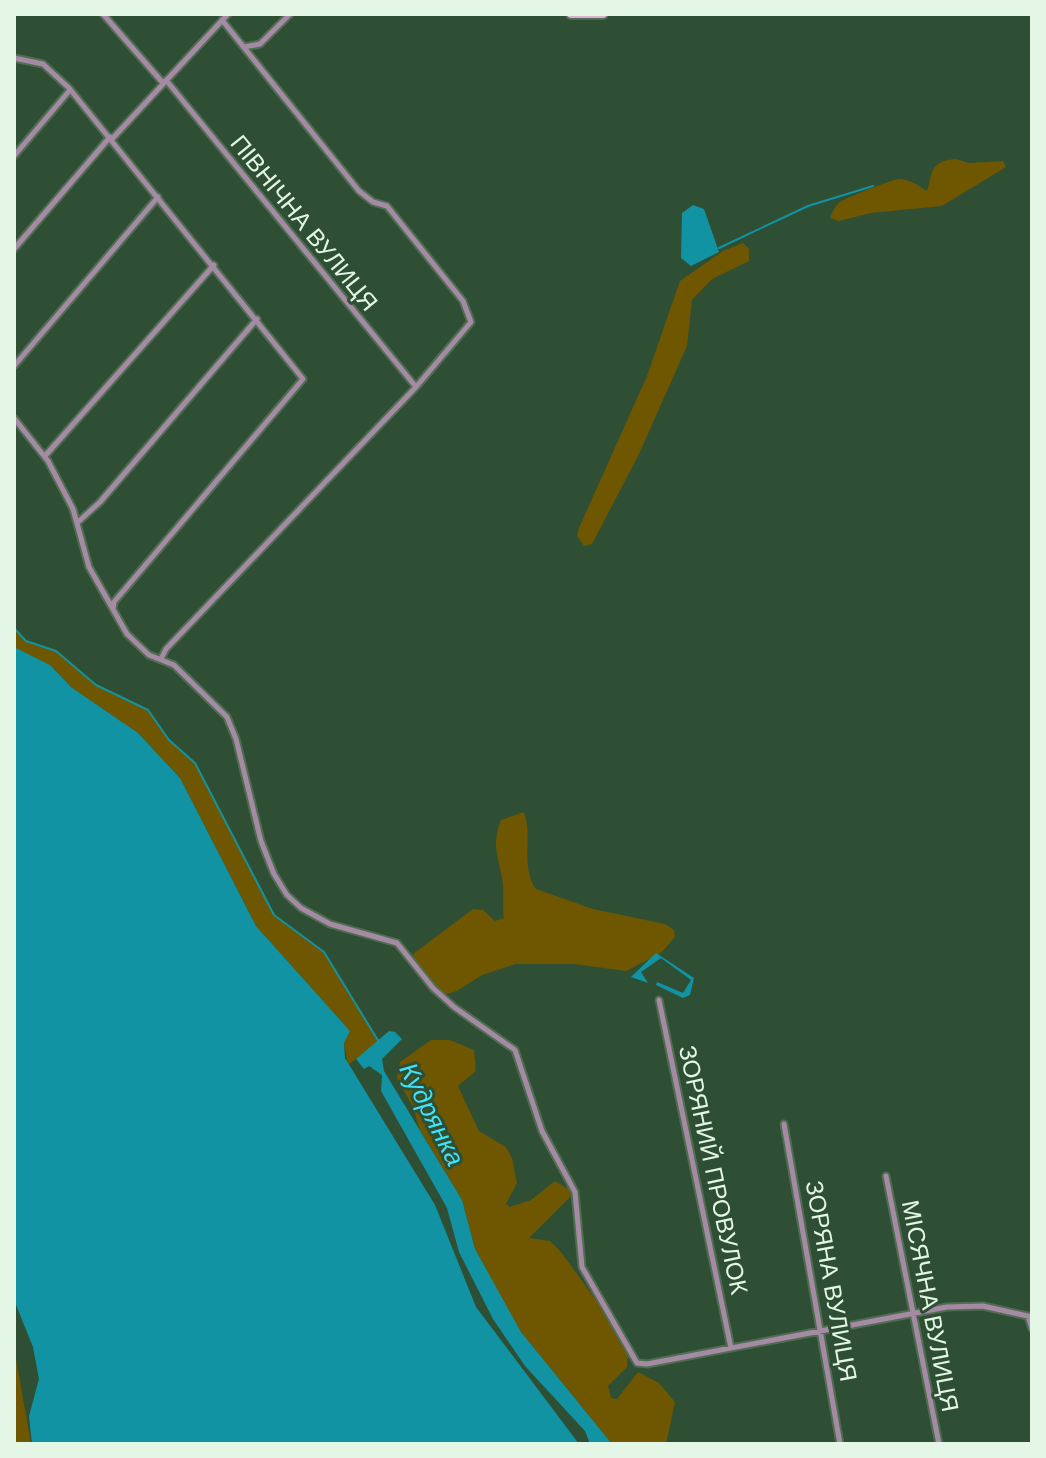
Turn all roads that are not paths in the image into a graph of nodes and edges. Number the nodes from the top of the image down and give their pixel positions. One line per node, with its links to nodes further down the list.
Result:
1 (103, 14): 9 (street, ПІВНІЧНА ВУЛИЦЯ)
2 (228, 14): 6 (street)
3 (290, 14): 7 (street)
4 (571, 14): 5 (street)
5 (603, 14)
6 (222, 20): 7 (street); 9 (street)
7 (244, 47): 18 (street)
8 (14, 58): 10 (street)
9 (165, 82): 11 (street); 18 (street, ПІВНІЧНА ВУЛИЦЯ)
10 (70, 90): 11 (street); 12 (street)
11 (111, 138): 13 (street); 14 (street)
12 (14, 156)
13 (158, 197): 15 (street); 17 (street)
14 (14, 249)
15 (214, 265): 16 (street); 20 (street)
16 (257, 319): 21 (street); 22 (street)
17 (14, 366)
18 (416, 387): 23 (street)
19 (14, 418): 20 (street)
20 (45, 456): 21 (street)
21 (77, 523): 22 (street)
22 (113, 612): 23 (street)
23 (161, 659): 31 (street)
24 (659, 1000): 31 (street, ЗОРЯНИЙ ПРОВУЛОК)
25 (784, 1124): 29 (street, ЗОРЯНА ВУЛИЦЯ)
26 (886, 1176): 27 (street, МІСЯЧНА ВУЛИЦЯ)
27 (914, 1311): 28 (street); 29 (street); 33 (street, МІСЯЧНА ВУЛИЦЯ)
28 (1030, 1316): 30 (street)
29 (822, 1329): 31 (street); 32 (street, ЗОРЯНА ВУЛИЦЯ)
30 (1032, 1329)
31 (731, 1348)
32 (840, 1444)
33 (939, 1444)

